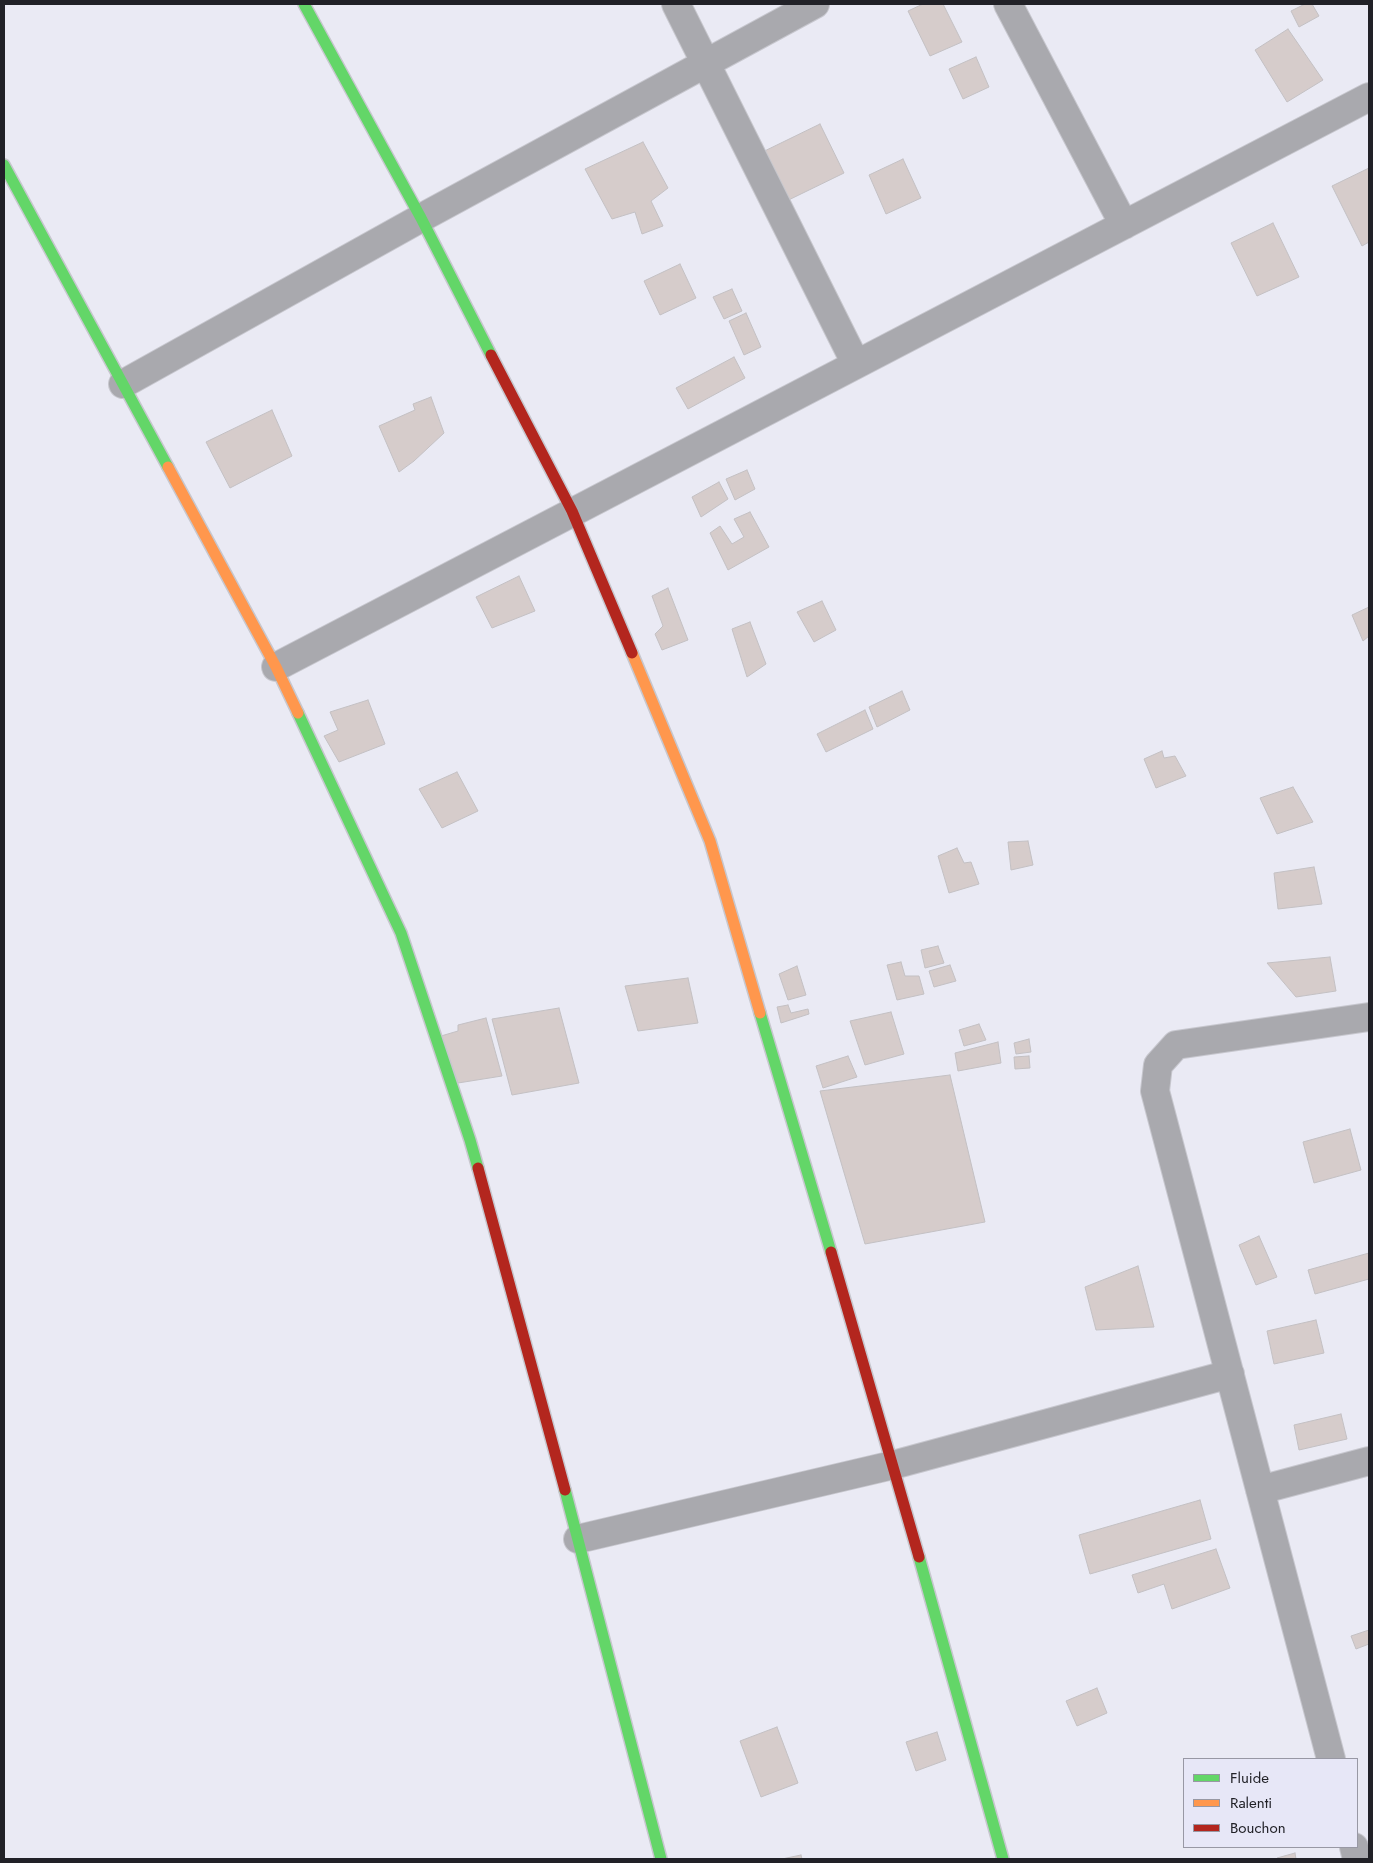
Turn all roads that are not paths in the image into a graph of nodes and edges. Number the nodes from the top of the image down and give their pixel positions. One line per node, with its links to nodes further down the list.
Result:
1 (304, 4): 8 (street)
2 (676, 4): 5 (street)
3 (815, 4): 5 (street)
4 (1008, 4): 9 (street)
5 (705, 64): 8 (street); 10 (street)
6 (1369, 97): 9 (street)
7 (4, 165): 11 (street)
8 (421, 218): 11 (street); 12 (street)
9 (1124, 225): 10 (street)
10 (856, 364): 12 (street)
11 (123, 384): 13 (street)
12 (572, 511): 13 (street); 17 (street)
13 (276, 667): 19 (street)
14 (1369, 1017): 15 (street)
15 (1230, 1374): 17 (street); 18 (street)
16 (1369, 1460): 18 (street)
17 (893, 1465): 19 (street); 22 (street)
18 (1260, 1490): 20 (street)
19 (578, 1539): 21 (street)
20 (1331, 1758)
21 (661, 1859)
22 (1003, 1859)

